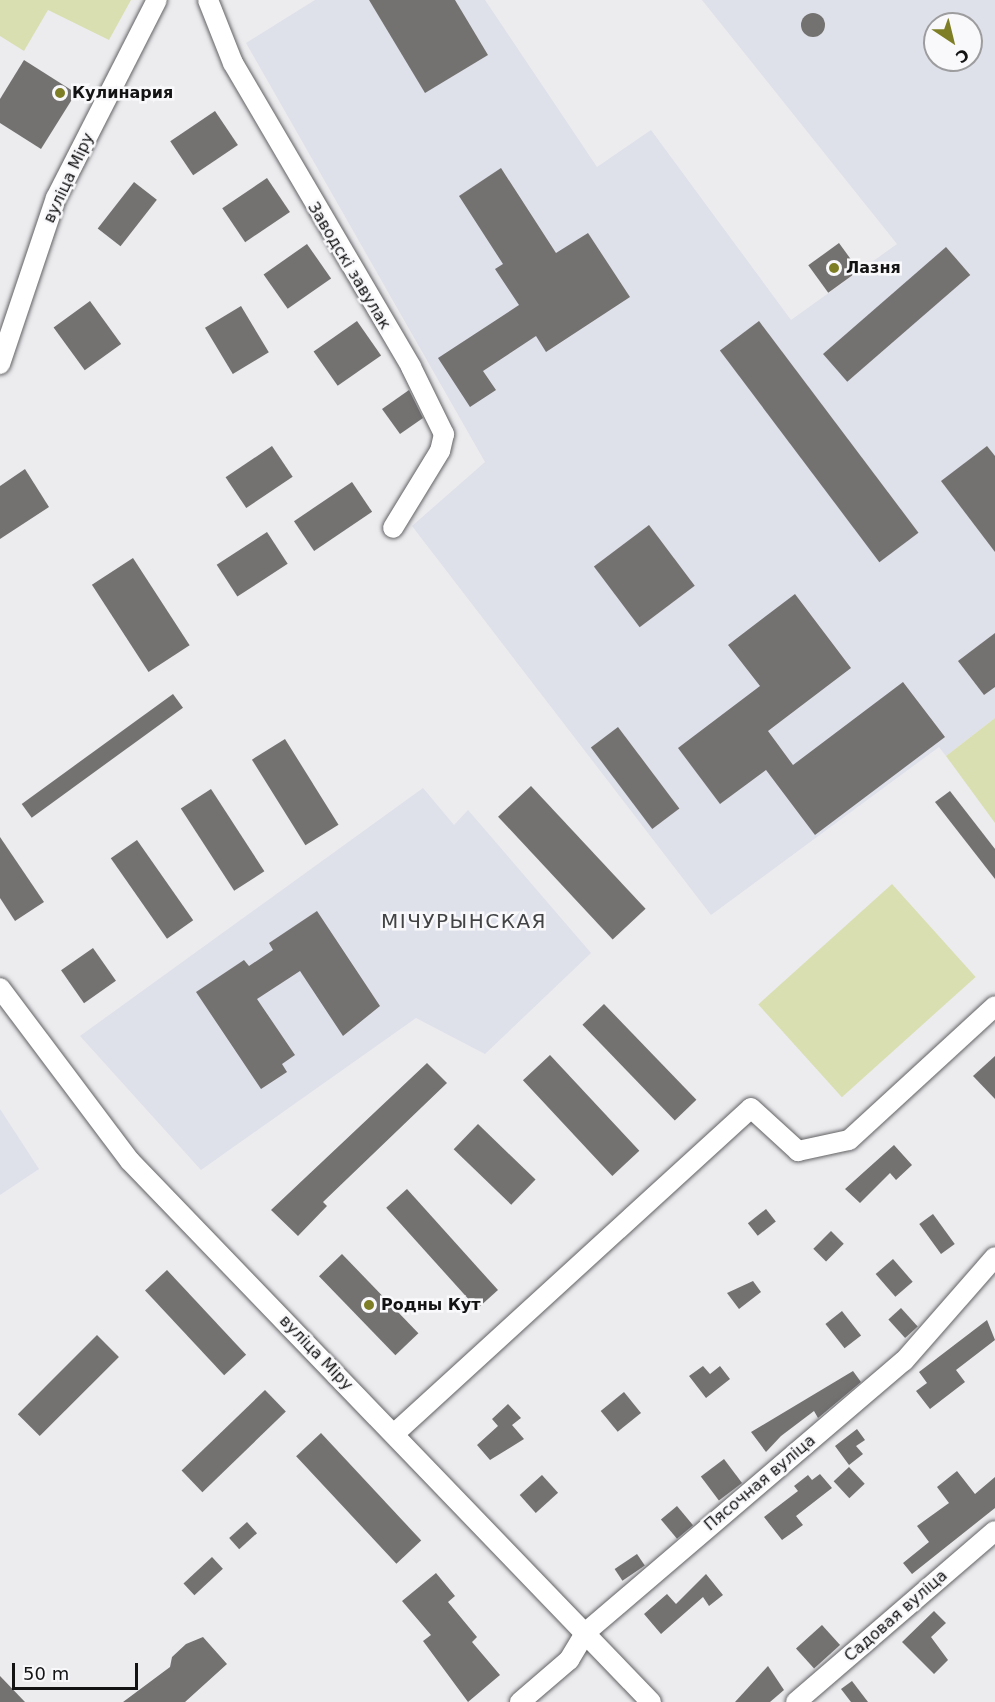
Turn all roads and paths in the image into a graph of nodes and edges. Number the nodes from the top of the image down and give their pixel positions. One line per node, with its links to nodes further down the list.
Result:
1 (157, 0): 3 (street, вуліца Міру)
2 (208, 0): 4 (street, Заводскі завулак)
3 (0, 364)
4 (393, 528)
5 (0, 988): 8 (street, вуліца Міру)
6 (995, 1006): 8 (street)
7 (995, 1257): 10 (street, Пясочная вуліца)
8 (394, 1434): 10 (street, вуліца Міру)
9 (995, 1531): 13 (street, Садовая вуліца)
10 (585, 1633): 11 (street, Пясочная вуліца); 12 (street, вуліца Міру)
11 (520, 1702)
12 (651, 1702)
13 (796, 1702)

